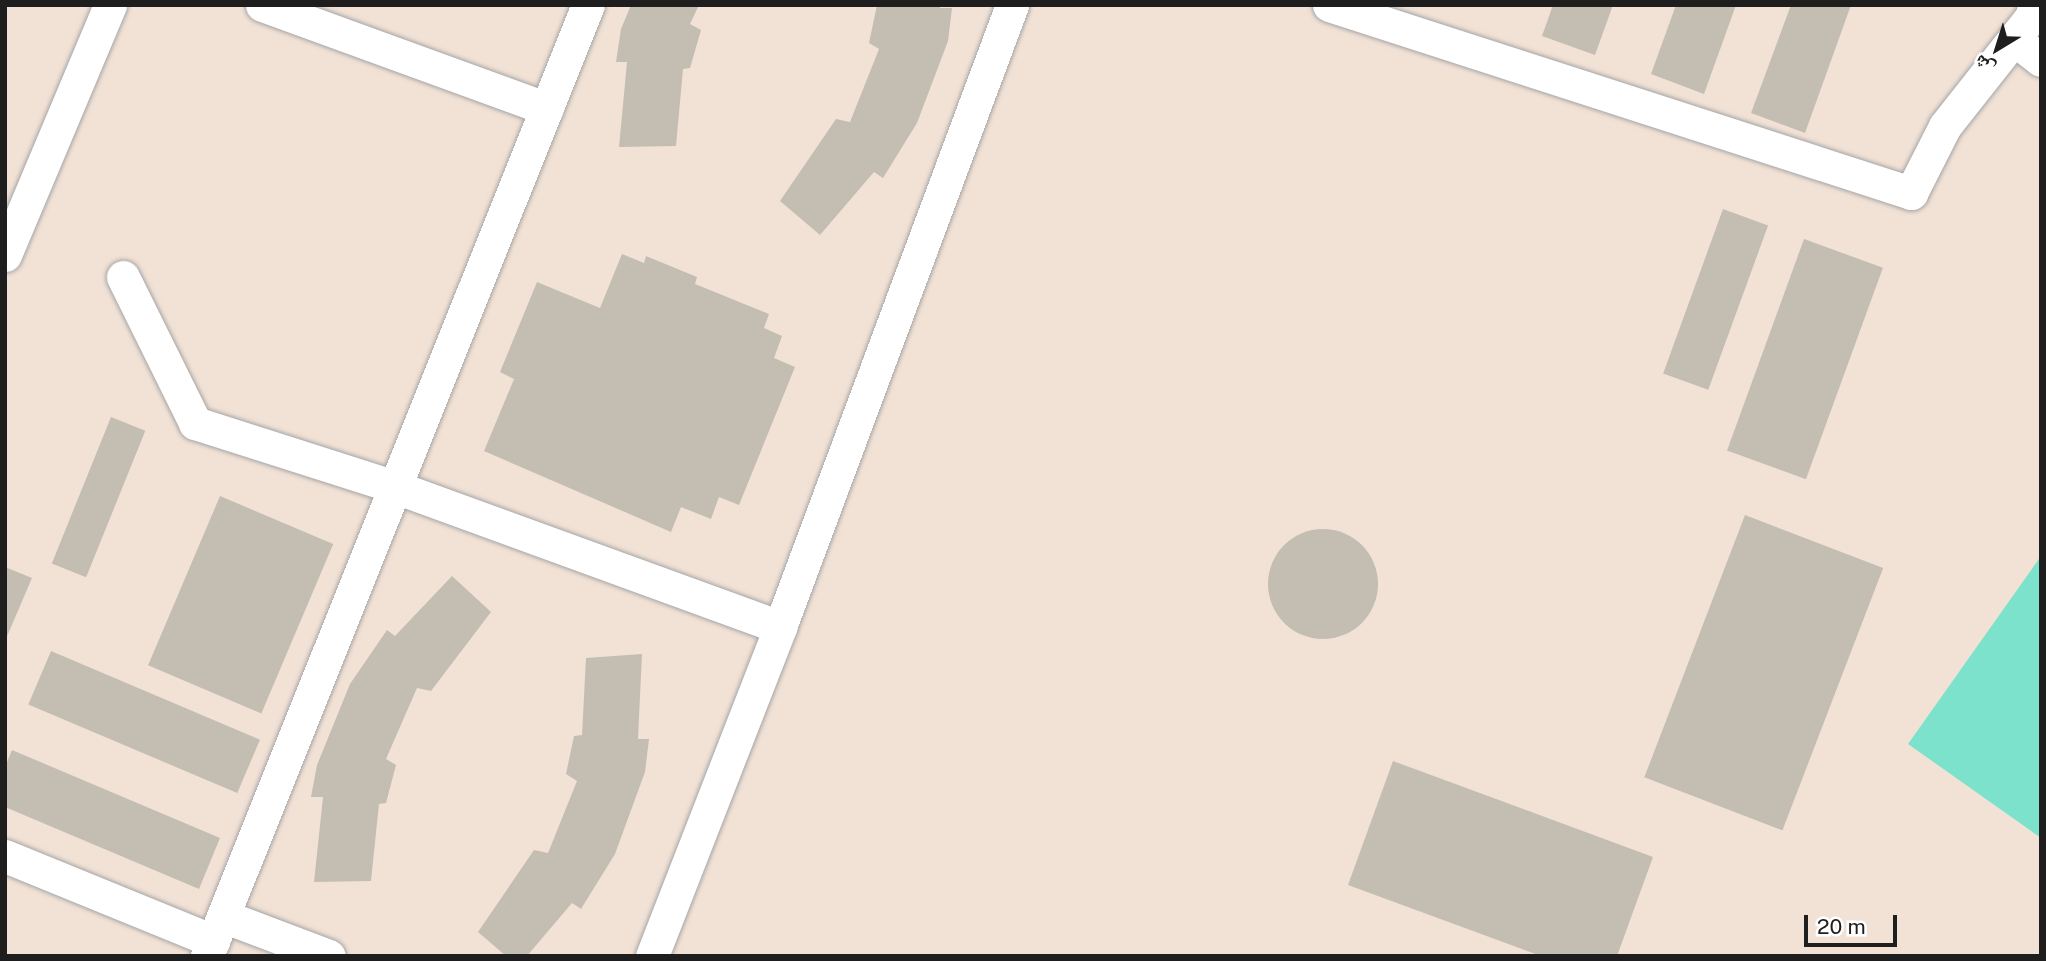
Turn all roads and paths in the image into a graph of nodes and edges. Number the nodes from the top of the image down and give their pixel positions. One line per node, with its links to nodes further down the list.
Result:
1 (110, 5): 9 (lane)
2 (262, 5): 8 (lane)
3 (588, 5): 8 (lane)
4 (1012, 5): 12 (lane)
5 (1329, 5): 6 (lane)
6 (2030, 21): 7 (lane)
7 (2041, 60)
8 (547, 109): 11 (lane)
9 (5, 255)
10 (123, 276): 11 (lane)
11 (395, 487): 12 (lane); 14 (lane)
12 (780, 627): 16 (lane)
13 (5, 856): 14 (lane)
14 (214, 938): 15 (lane)
15 (329, 956)
16 (652, 956)

